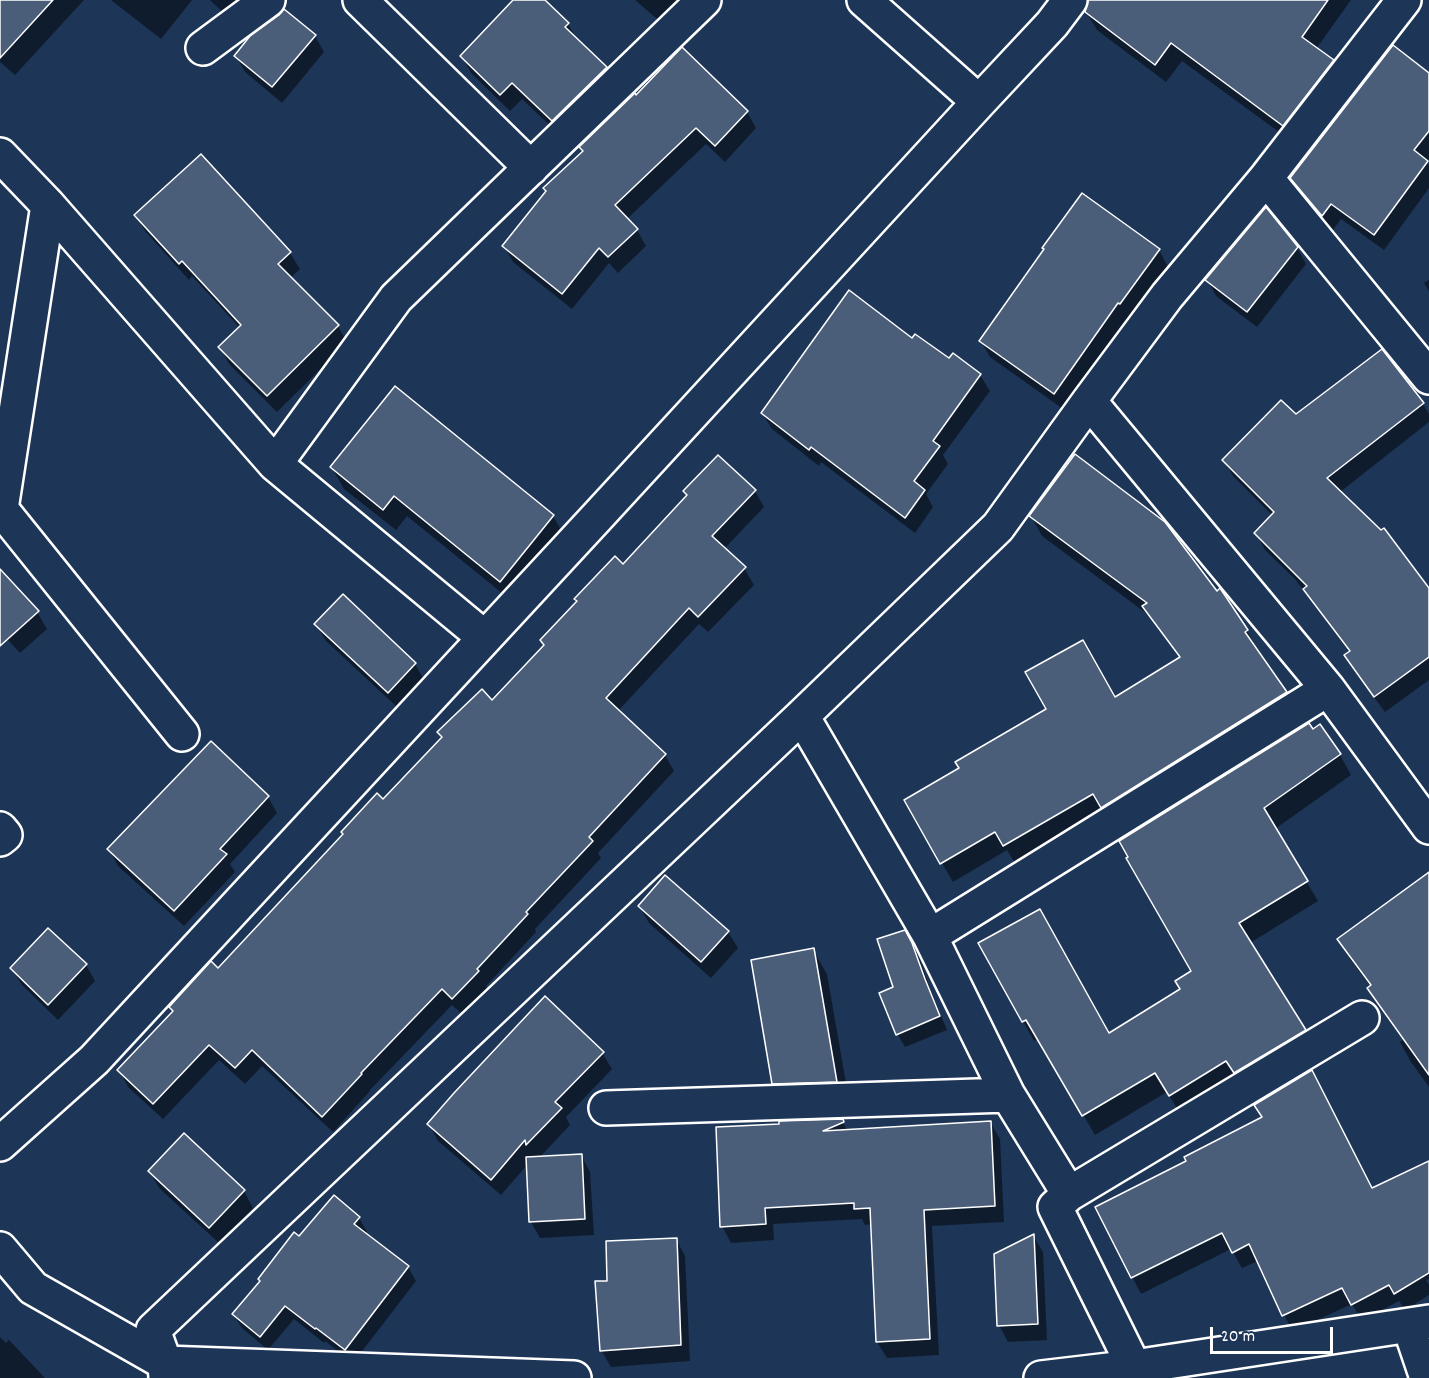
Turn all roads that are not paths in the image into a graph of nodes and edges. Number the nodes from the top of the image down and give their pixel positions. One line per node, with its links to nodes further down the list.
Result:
1 (268, 0): 7 (street)
2 (360, 0): 10 (street)
3 (704, 0): 10 (street)
4 (864, 0): 8 (street)
5 (1070, 0): 8 (street)
6 (1404, 0): 11 (street)
7 (203, 48)
8 (979, 102): 16 (street)
9 (0, 155): 12 (street)
10 (531, 168): 15 (street)
11 (1266, 178): 13 (street); 14 (street)
12 (48, 205): 15 (street); 19 (street)
13 (1429, 377)
14 (1089, 401): 17 (street); 18 (street)
15 (275, 464): 16 (street)
16 (485, 638): 27 (street)
17 (1328, 688): 20 (street); 23 (street)
18 (802, 716): 23 (street); 32 (street)
19 (182, 734)
20 (1429, 827)
21 (0, 829): 22 (street)
22 (0, 839)
23 (930, 936): 25 (street)
24 (1362, 1018): 28 (street)
25 (1008, 1095): 26 (street); 28 (street)
26 (606, 1108)
27 (0, 1144)
28 (1070, 1194): 31 (street)
29 (0, 1249): 32 (street)
30 (1419, 1324): 31 (street); 35 (street)
31 (1134, 1367): 34 (street)
32 (165, 1371): 33 (street)
33 (574, 1378)
34 (1041, 1378)
35 (1427, 1378)

